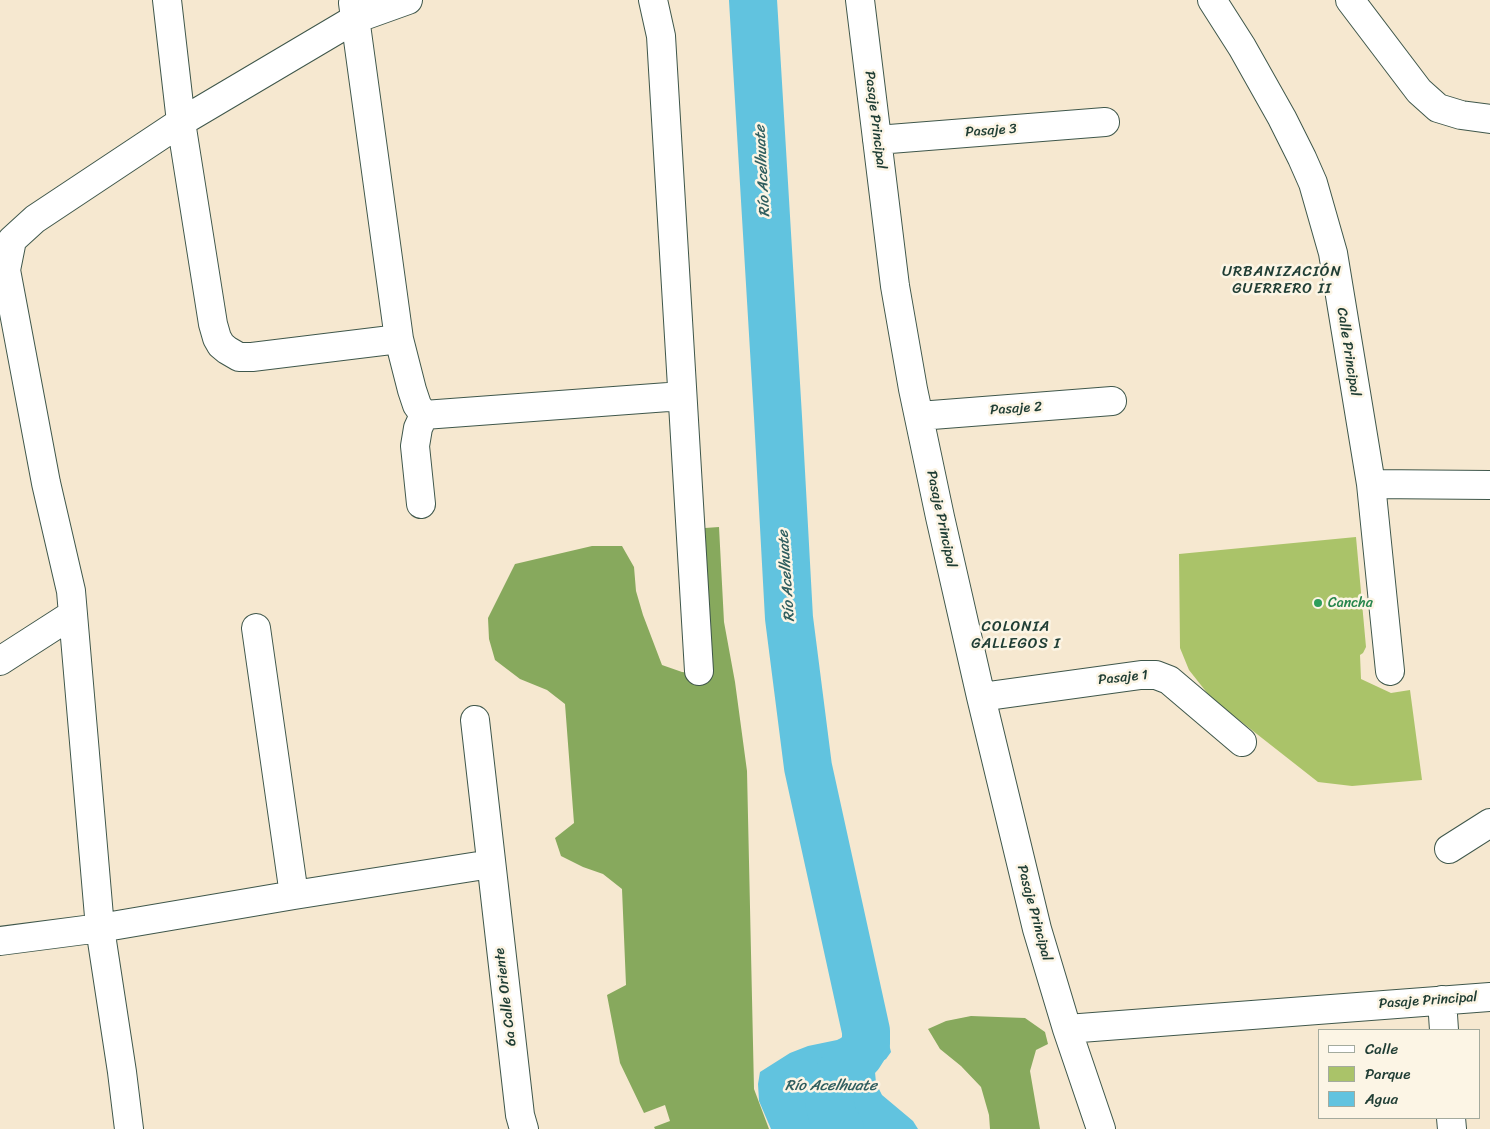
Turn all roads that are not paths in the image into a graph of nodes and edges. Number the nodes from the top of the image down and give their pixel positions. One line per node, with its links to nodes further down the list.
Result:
1 (168, 0): 9 (street)
2 (408, 0): 7 (street)
3 (653, 0): 13 (street)
4 (860, 0): 11 (street, Pasaje Principal)
5 (1212, 0): 17 (street, Calle Principal)
6 (1350, 0): 8 (street)
7 (354, 10): 9 (street); 12 (street)
8 (1490, 119)
9 (181, 122): 12 (street); 20 (street)
10 (1105, 122): 11 (street, Pasaje 3)
11 (877, 140): 16 (street, Pasaje Principal)
12 (398, 339): 15 (street)
13 (682, 396): 15 (street); 23 (street)
14 (1112, 401): 16 (street, Pasaje 2)
15 (424, 415): 19 (street)
16 (919, 416): 25 (street, Pasaje Principal)
17 (1371, 484): 18 (street); 24 (street, Calle Principal)
18 (1490, 484)
19 (421, 504)
20 (73, 614): 22 (street); 32 (street)
21 (256, 628): 31 (street)
22 (0, 661)
23 (699, 671)
24 (1390, 671)
25 (981, 697): 27 (street, Pasaje 1); 36 (street, Pasaje Principal)
26 (475, 720): 30 (street, 6a Calle Oriente)
27 (1242, 742)
28 (1490, 823): 29 (street)
29 (1448, 849)
30 (490, 864): 31 (street); 39 (street, 6a Calle Oriente)
31 (294, 895): 32 (street)
32 (100, 928): 33 (street); 38 (street)
33 (0, 940)
34 (1490, 997): 35 (street, Pasaje Principal)
35 (1442, 1000): 36 (street, Pasaje Principal); 37 (street)
36 (1067, 1029): 40 (street, Pasaje Principal)
37 (1444, 1029)
38 (129, 1129)
39 (524, 1129)
40 (1101, 1129)

